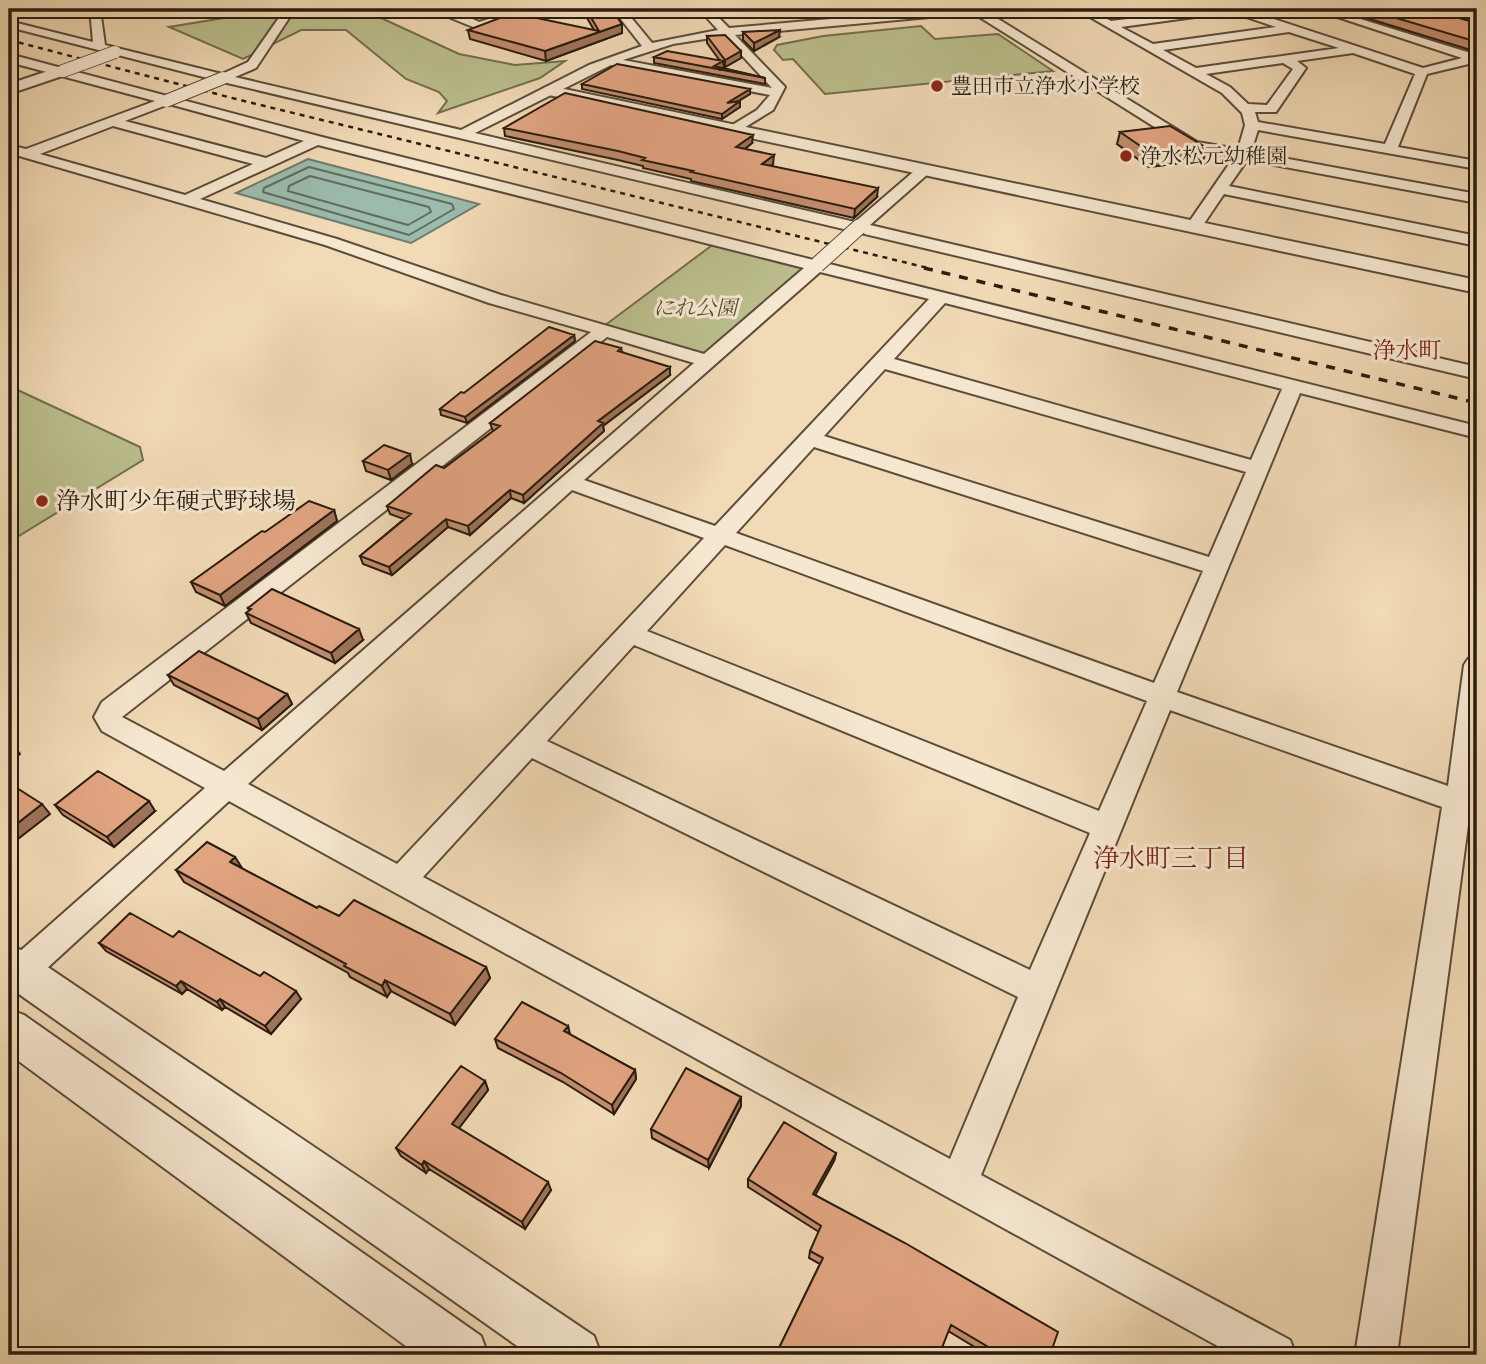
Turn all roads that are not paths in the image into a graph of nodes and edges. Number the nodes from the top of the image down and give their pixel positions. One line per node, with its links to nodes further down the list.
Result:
1 (95, 9): 16 (street)
2 (290, 9): 28 (street)
3 (447, 9): 4 (street)
4 (508, 9)
5 (618, 9): 17 (street)
6 (704, 9): 15 (street)
7 (976, 9): 11 (street); 42 (street)
8 (1081, 9): 13 (street)
9 (1233, 9): 13 (street); 14 (street)
10 (1318, 9): 22 (street)
11 (889, 12): 15 (street)
12 (9, 24): 16 (street)
13 (1110, 25): 18 (street)
14 (1292, 28): 18 (street); 19 (street)
15 (727, 32): 17 (street); 31 (street)
16 (99, 47): 20 (street)
17 (649, 47): 24 (street)
18 (1152, 48): 26 (street)
19 (1356, 50): 23 (street); 27 (street)
20 (115, 52): 25 (street, bridge); 28 (street)
21 (9, 58): 25 (street)
22 (1476, 59): 27 (street)
23 (1286, 60): 26 (street); 33 (street)
24 (610, 61): 30 (street); 31 (street)
25 (63, 71): 29 (street); 32 (street)
26 (1194, 72): 33 (street)
27 (1422, 72): 40 (street)
28 (223, 78): 32 (street, bridge); 37 (street)
29 (9, 89)
30 (550, 91): 36 (street); 37 (street)
31 (778, 93): 36 (street)
32 (166, 100): 34 (street); 38 (street)
33 (1244, 108): 35 (street)
34 (113, 122): 41 (street); 44 (street)
35 (1252, 125): 40 (street); 42 (street)
36 (734, 130): 46 (street)
37 (463, 134): 50 (street)
38 (317, 140): 44 (street); 53 (street)
39 (9, 149): 41 (street)
40 (1390, 150): 45 (street)
41 (27, 154): 43 (street); 49 (street)
42 (1244, 155): 47 (street); 48 (street)
43 (9, 161)
44 (267, 163): 49 (street)
45 (1477, 165)
46 (924, 170): 50 (street); 51 (street)
47 (1220, 189): 51 (street); 52 (street)
48 (1477, 199)
49 (186, 200): 56 (street)
50 (859, 227): 53 (street, bridge); 59 (street)
51 (1194, 228): 54 (street)
52 (1477, 241)
53 (817, 265): 55 (street); 57 (street)
54 (1477, 287)
55 (941, 297): 58 (street); 60 (street)
56 (604, 331): 57 (street); 71 (street)
57 (709, 361): 64 (street)
58 (883, 362): 62 (street); 63 (street)
59 (1477, 373)
60 (1293, 386): 61 (street); 63 (street)
61 (1477, 432)
62 (811, 439): 65 (street); 66 (street)
63 (1259, 469): 66 (street)
64 (569, 482): 65 (street); 71 (street)
65 (720, 535): 67 (street); 69 (street)
66 (1218, 568): 69 (street)
67 (631, 634): 70 (street); 73 (street)
68 (1477, 665): 72 (street)
69 (1163, 697): 72 (street); 73 (street)
70 (529, 744): 74 (street); 76 (street)
71 (227, 788): 74 (street); 75 (street)
72 (1468, 805): 82 (street)
73 (1107, 827): 76 (street)
74 (402, 880): 78 (street)
75 (14, 968): 80 (street)
76 (1038, 990): 78 (street)
77 (9, 1029): 79 (street)
78 (959, 1183): 81 (street)
79 (462, 1355)
80 (575, 1355)
81 (1275, 1355)
82 (1376, 1355)

